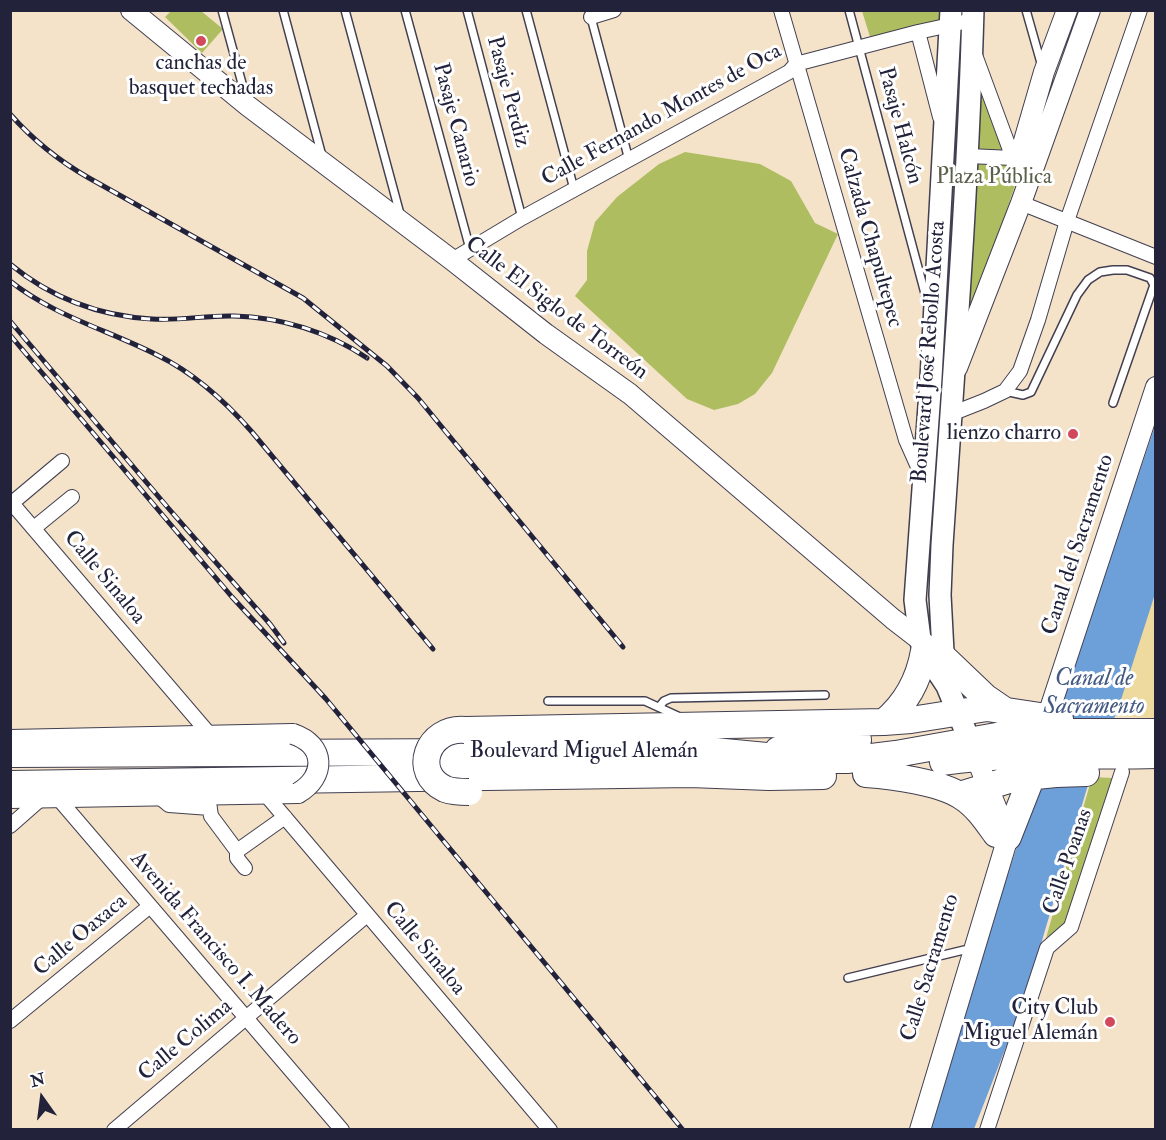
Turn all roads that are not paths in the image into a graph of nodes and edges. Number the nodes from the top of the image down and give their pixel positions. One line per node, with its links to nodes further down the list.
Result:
1 (131, 10): 23 (street, Calle El Siglo de Torreón)
2 (222, 10): 23 (lane)
3 (283, 10): 28 (lane)
4 (345, 10): 34 (lane)
5 (405, 10): 35 (lane, Pasaje Canario)
6 (467, 10): 32 (lane, Pasaje Perdiz)
7 (526, 10): 30 (lane)
8 (614, 10): 15 (street)
9 (781, 10): 21 (street, Calzada Chapultepec)
10 (849, 10): 19 (lane, Pasaje Halcón)
11 (1026, 10): 22 (lane)
12 (1067, 10): 22 (street)
13 (1090, 10): 29 (street)
14 (1140, 10): 33 (street)
15 (590, 14): 26 (lane)
16 (973, 16): 17 (street, Calle Fernando Montes de Oca); 20 (main road, Boulevard José Rebollo Acosta)
17 (950, 18): 18 (street, Calle Fernando Montes de Oca); 24 (main road, Boulevard José Rebollo Acosta)
18 (918, 32): 19 (street, Calle Fernando Montes de Oca); 24 (street)
19 (860, 48): 21 (street, Calle Fernando Montes de Oca); 38 (lane, Pasaje Halcón)
20 (973, 50): 25 (main road, Boulevard José Rebollo Acosta); 27 (street)
21 (796, 64): 26 (street, Calle Fernando Montes de Oca); 45 (street, Calzada Chapultepec)
22 (1044, 72): 27 (street)
23 (248, 106): 28 (street, Calle El Siglo de Torreón)
24 (945, 134): 38 (main road, Boulevard José Rebollo Acosta)
25 (968, 156): 27 (street); 39 (main road, Boulevard José Rebollo Acosta)
26 (629, 160): 30 (street, Calle Fernando Montes de Oca)
27 (1015, 161): 29 (street)
28 (324, 164): 34 (street, Calle El Siglo de Torreón)
29 (1028, 181): 31 (street)
30 (574, 189): 32 (street, Calle Fernando Montes de Oca)
31 (1021, 203): 33 (street); 39 (street)
32 (522, 218): 35 (street, Calle Fernando Montes de Oca)
33 (1067, 221): 36 (street); 41 (street)
34 (403, 224): 37 (street, Calle El Siglo de Torreón)
35 (470, 249): 37 (street, Calle Fernando Montes de Oca)
36 (1155, 257)
37 (452, 260): 51 (street, Calle El Siglo de Torreón)
38 (933, 321): 45 (main road, Boulevard José Rebollo Acosta)
39 (954, 378): 43 (main road, Boulevard José Rebollo Acosta)
40 (1155, 387): 57 (street, Canal del Sacramento)
41 (1005, 391): 42 (lane); 43 (street)
42 (1113, 403)
43 (951, 414): 49 (main road, Boulevard José Rebollo Acosta)
44 (62, 461): 47 (street)
45 (922, 476): 50 (main road, Boulevard José Rebollo Acosta)
46 (72, 496): 48 (street)
47 (11, 502): 48 (street, Calle Sinaloa)
48 (34, 528): 63 (street, Calle Sinaloa)
49 (942, 545): 50 (main road); 51 (main road, Boulevard José Rebollo Acosta)
50 (917, 547): 51 (main road, Boulevard José Rebollo Acosta)
51 (929, 649): 55 (highway); 56 (highway); 61 (main road, Boulevard José Rebollo Acosta)
52 (825, 695): 54 (lane)
53 (548, 701): 54 (lane)
54 (660, 707): 58 (lane)
55 (1004, 710): 57 (highway); 61 (highway)
56 (885, 722): 58 (highway); 61 (highway)
57 (1061, 723): 61 (highway, Boulevard Miguel Alemán); 67 (highway, Boulevard Miguel Alemán)
58 (691, 726): 62 (lane); 68 (highway); 70 (highway, bridge)
59 (819, 732): 70 (lane)
60 (831, 733): 64 (lane)
61 (966, 733): 64 (highway); 70 (highway, Boulevard Miguel Alemán); 71 (highway, Boulevard Miguel Alemán); 73 (highway, Boulevard Miguel Alemán); 75 (street)
62 (717, 734)
63 (211, 736): 65 (street); 76 (street, bridge)
64 (864, 739): 70 (highway)
65 (10, 740)
66 (1153, 740): 67 (highway, Boulevard Miguel Alemán); 67 (highway)
67 (1117, 745): 71 (highway, Boulevard Miguel Alemán); 71 (highway); 72 (highway); 97 (street, Calle Poanas)
68 (647, 752): 69 (highway, Boulevard Miguel Alemán); 70 (highway, Boulevard Miguel Alemán)
69 (10, 754)
70 (763, 755): 73 (highway, Boulevard Miguel Alemán); 74 (highway, Boulevard Miguel Alemán)
71 (1047, 769): 75 (highway); 83 (highway)
72 (1155, 771)
73 (866, 774): 77 (highway)
74 (10, 784)
75 (988, 786): 77 (highway); 83 (street)
76 (266, 795): 80 (street); 81 (street, Calle Sinaloa)
77 (960, 795): 83 (highway)
78 (50, 797): 79 (street); 80 (street); 82 (street); 86 (street, Avenida Francisco I. Madero)
79 (10, 798)
80 (209, 802): 84 (street)
81 (285, 817): 84 (street); 87 (street, Calle Sinaloa)
82 (10, 826)
83 (1002, 830): 88 (street, Calle Sacramento)
84 (237, 851): 85 (street)
85 (246, 868)
86 (150, 906): 90 (street, Avenida Francisco I. Madero); 91 (street, Calle Oaxaca)
87 (367, 915): 90 (street, Calle Colima); 94 (street, Calle Sinaloa)
88 (969, 951): 89 (lane); 95 (street, Calle Sacramento); 96 (street, Calle Sacramento)
89 (848, 978)
90 (246, 1017): 92 (street, Avenida Francisco I. Madero); 93 (street, Calle Colima)
91 (10, 1021)
92 (340, 1129)
93 (114, 1130)
94 (550, 1130)
95 (905, 1130)
96 (920, 1130)
97 (987, 1130)

